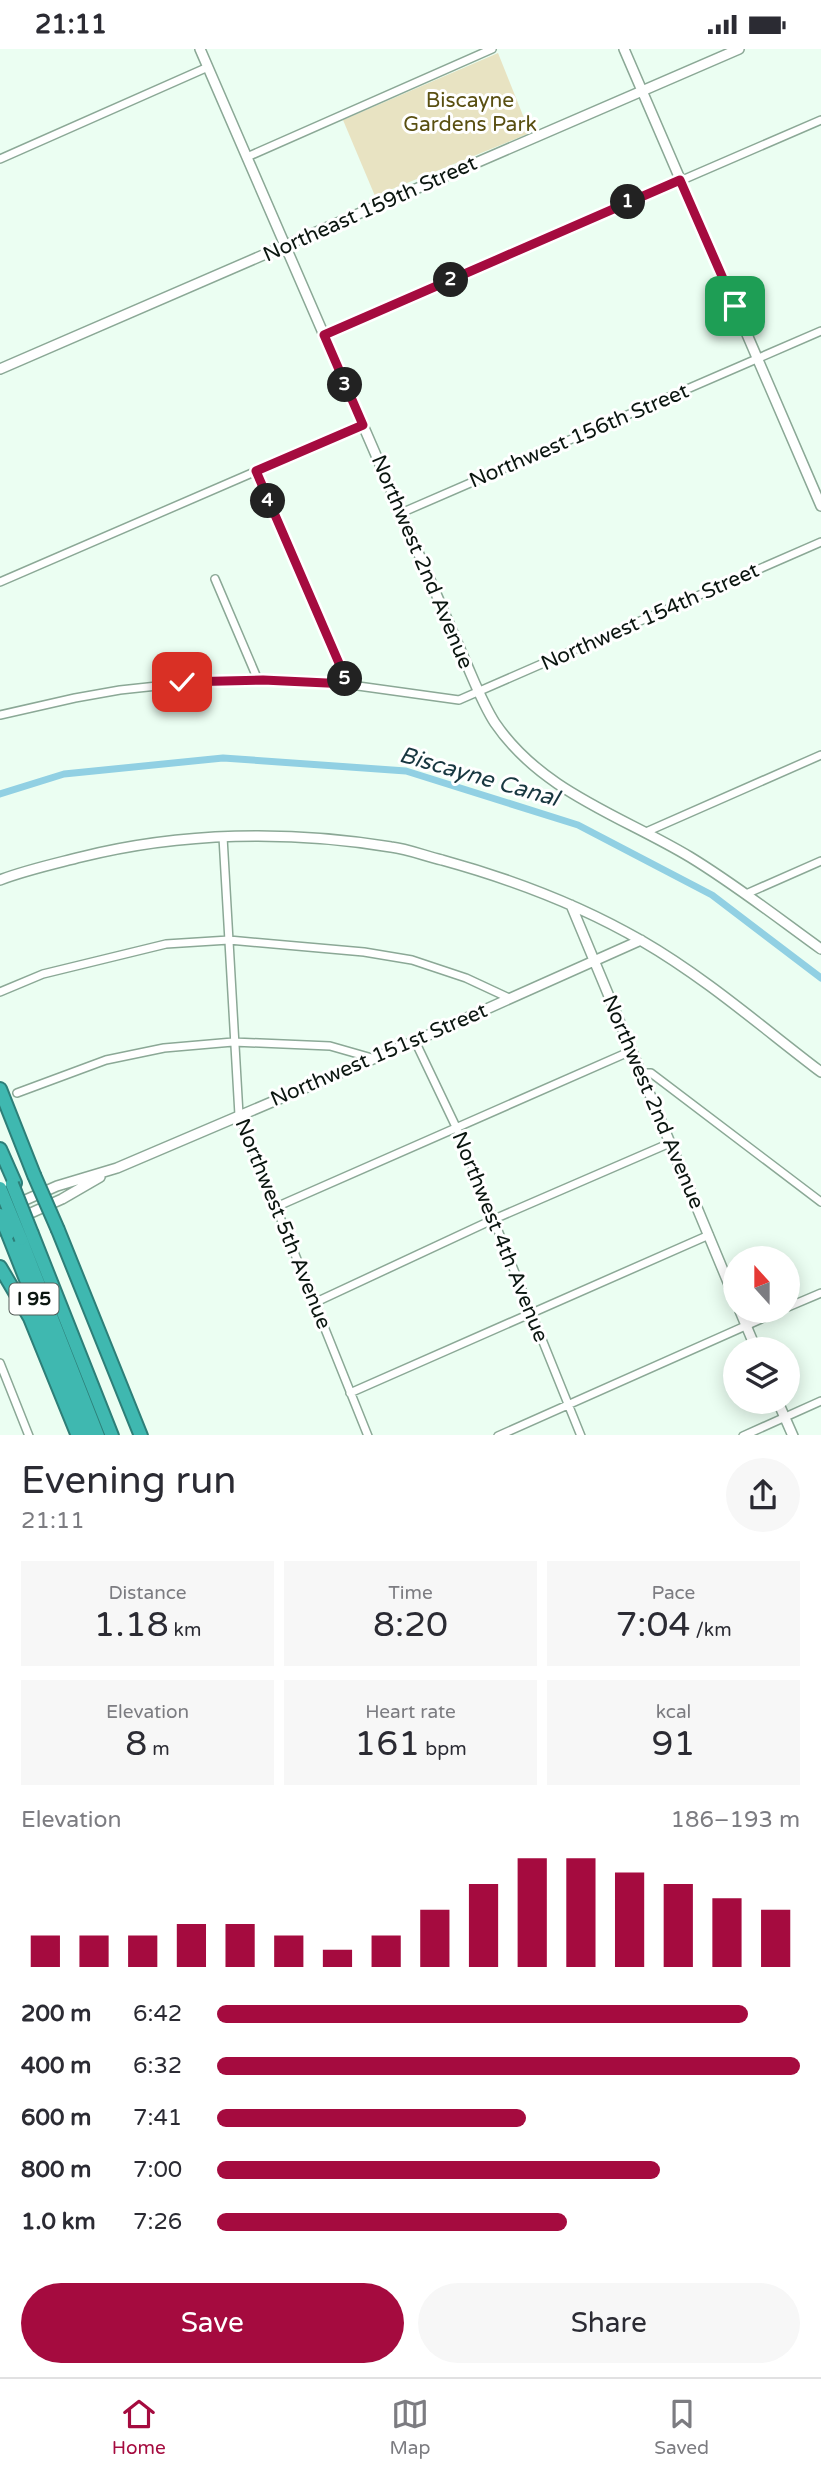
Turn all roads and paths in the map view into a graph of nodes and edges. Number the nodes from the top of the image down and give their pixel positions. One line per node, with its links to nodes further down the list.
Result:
1 (200, 49): 5 (street, Northwest 2nd Avenue)
2 (492, 49): 8 (street)
3 (624, 49): 6 (street)
4 (739, 49): 6 (street, Northeast 159th Street)
5 (208, 67): 8 (street, Northwest 2nd Avenue); 9 (street)
6 (642, 91): 10 (street); 11 (street, Northeast 159th Street)
7 (821, 120): 10 (street)
8 (247, 157): 11 (street, Northwest 2nd Avenue)
9 (0, 159)
10 (680, 180): 13 (street); 14 (street)
11 (285, 246): 13 (street, Northwest 2nd Avenue); 15 (street, Northeast 159th Street)
12 (821, 331): 14 (street, Northwest 156th Street)
13 (324, 335): 16 (street, Northwest 2nd Avenue)
14 (757, 358): 18 (street); 19 (street, Northwest 156th Street)
15 (0, 369)
16 (363, 425): 17 (street); 19 (street, Northwest 2nd Avenue)
17 (256, 471): 22 (street); 24 (street)
18 (821, 506)
19 (401, 513): 25 (street, Northwest 2nd Avenue)
20 (821, 542): 25 (street, Northwest 154th Street)
21 (215, 579): 23 (street)
22 (0, 582)
23 (258, 680): 24 (street, Northwest 154th Street); 26 (street, Northwest 154th Street)
24 (348, 684): 25 (street, Northwest 154th Street)
25 (479, 692): 28 (street, Northwest 2nd Avenue)
26 (0, 715)
27 (821, 755): 28 (street)
28 (646, 832): 32 (street, Northwest 2nd Avenue)
29 (223, 837): 31 (street); 33 (street); 34 (street, Northwest 5th Avenue)
30 (821, 861): 32 (street)
31 (0, 880)
32 (746, 894): 36 (street, Northwest 2nd Avenue)
33 (571, 905): 35 (street); 37 (street, Northwest 2nd Avenue)
34 (229, 940): 38 (street); 39 (street); 41 (street, Northwest 5th Avenue)
35 (640, 940): 37 (street, Northwest 151st Street); 44 (street)
36 (821, 949)
37 (594, 960): 39 (street, Northwest 151st Street); 42 (street, Northwest 2nd Avenue)
38 (0, 992)
39 (509, 998): 40 (street, Northwest 151st Street)
40 (415, 1041): 43 (street, Northwest 151st Street); 49 (street, Northwest 4th Avenue)
41 (233, 1042): 43 (street); 47 (street); 48 (street, Northwest 5th Avenue)
42 (631, 1051): 45 (street, Northwest 2nd Avenue); 49 (street)
43 (372, 1058): 48 (street, Northwest 151st Street)
44 (821, 1072)
45 (641, 1073): 50 (street, Northwest 2nd Avenue); 57 (street)
46 (0, 1089): 84 (highway, I 95, bridge)
47 (17, 1093)
48 (239, 1115): 53 (street, Northwest 151st Street); 58 (street, Northwest 5th Avenue)
49 (457, 1129): 58 (street); 60 (street, Northwest 4th Avenue)
50 (670, 1143): 60 (street); 62 (street, Northwest 2nd Avenue)
51 (0, 1149): 54 (highway)
52 (0, 1156): 54 (highway)
53 (117, 1168): 55 (street, Northwest 151st Street); 56 (street, Northwest 151st Street)
54 (9, 1185): 63 (highway, bridge)
55 (57, 1186): 56 (street); 59 (street, Northwest 151st Street)
56 (62, 1199): 61 (street, Northwest 151st Street)
57 (821, 1202)
58 (276, 1207): 68 (street, Northwest 5th Avenue)
59 (0, 1213): 61 (highway, I 95, bridge)
60 (492, 1220): 68 (street); 69 (street, Northwest 4th Avenue)
61 (4, 1230): 81 (highway, I 95)
62 (709, 1235): 65 (street, Northwest 2nd Avenue); 69 (street)
63 (30, 1236): 82 (highway); 83 (highway)
64 (0, 1267): 80 (highway)
65 (723, 1269)
66 (821, 1293): 67 (street)
67 (800, 1302)
68 (314, 1303): 74 (street, Northwest 5th Avenue)
69 (530, 1313): 74 (street); 76 (street, Northwest 4th Avenue)
70 (751, 1323): 71 (street)
71 (746, 1325): 72 (street); 76 (street)
72 (751, 1337)
73 (0, 1363): 79 (street)
74 (350, 1393): 85 (street, Northwest 5th Avenue)
75 (821, 1401): 78 (street)
76 (568, 1405): 86 (street); 87 (street, Northwest 4th Avenue)
77 (784, 1414): 78 (street)
78 (785, 1417): 88 (street); 89 (street)
79 (29, 1435)
80 (78, 1435)
81 (88, 1435)
82 (98, 1435)
83 (112, 1435)
84 (141, 1435)
85 (368, 1435)
86 (500, 1435)
87 (581, 1435)
88 (745, 1435)
89 (793, 1435)

